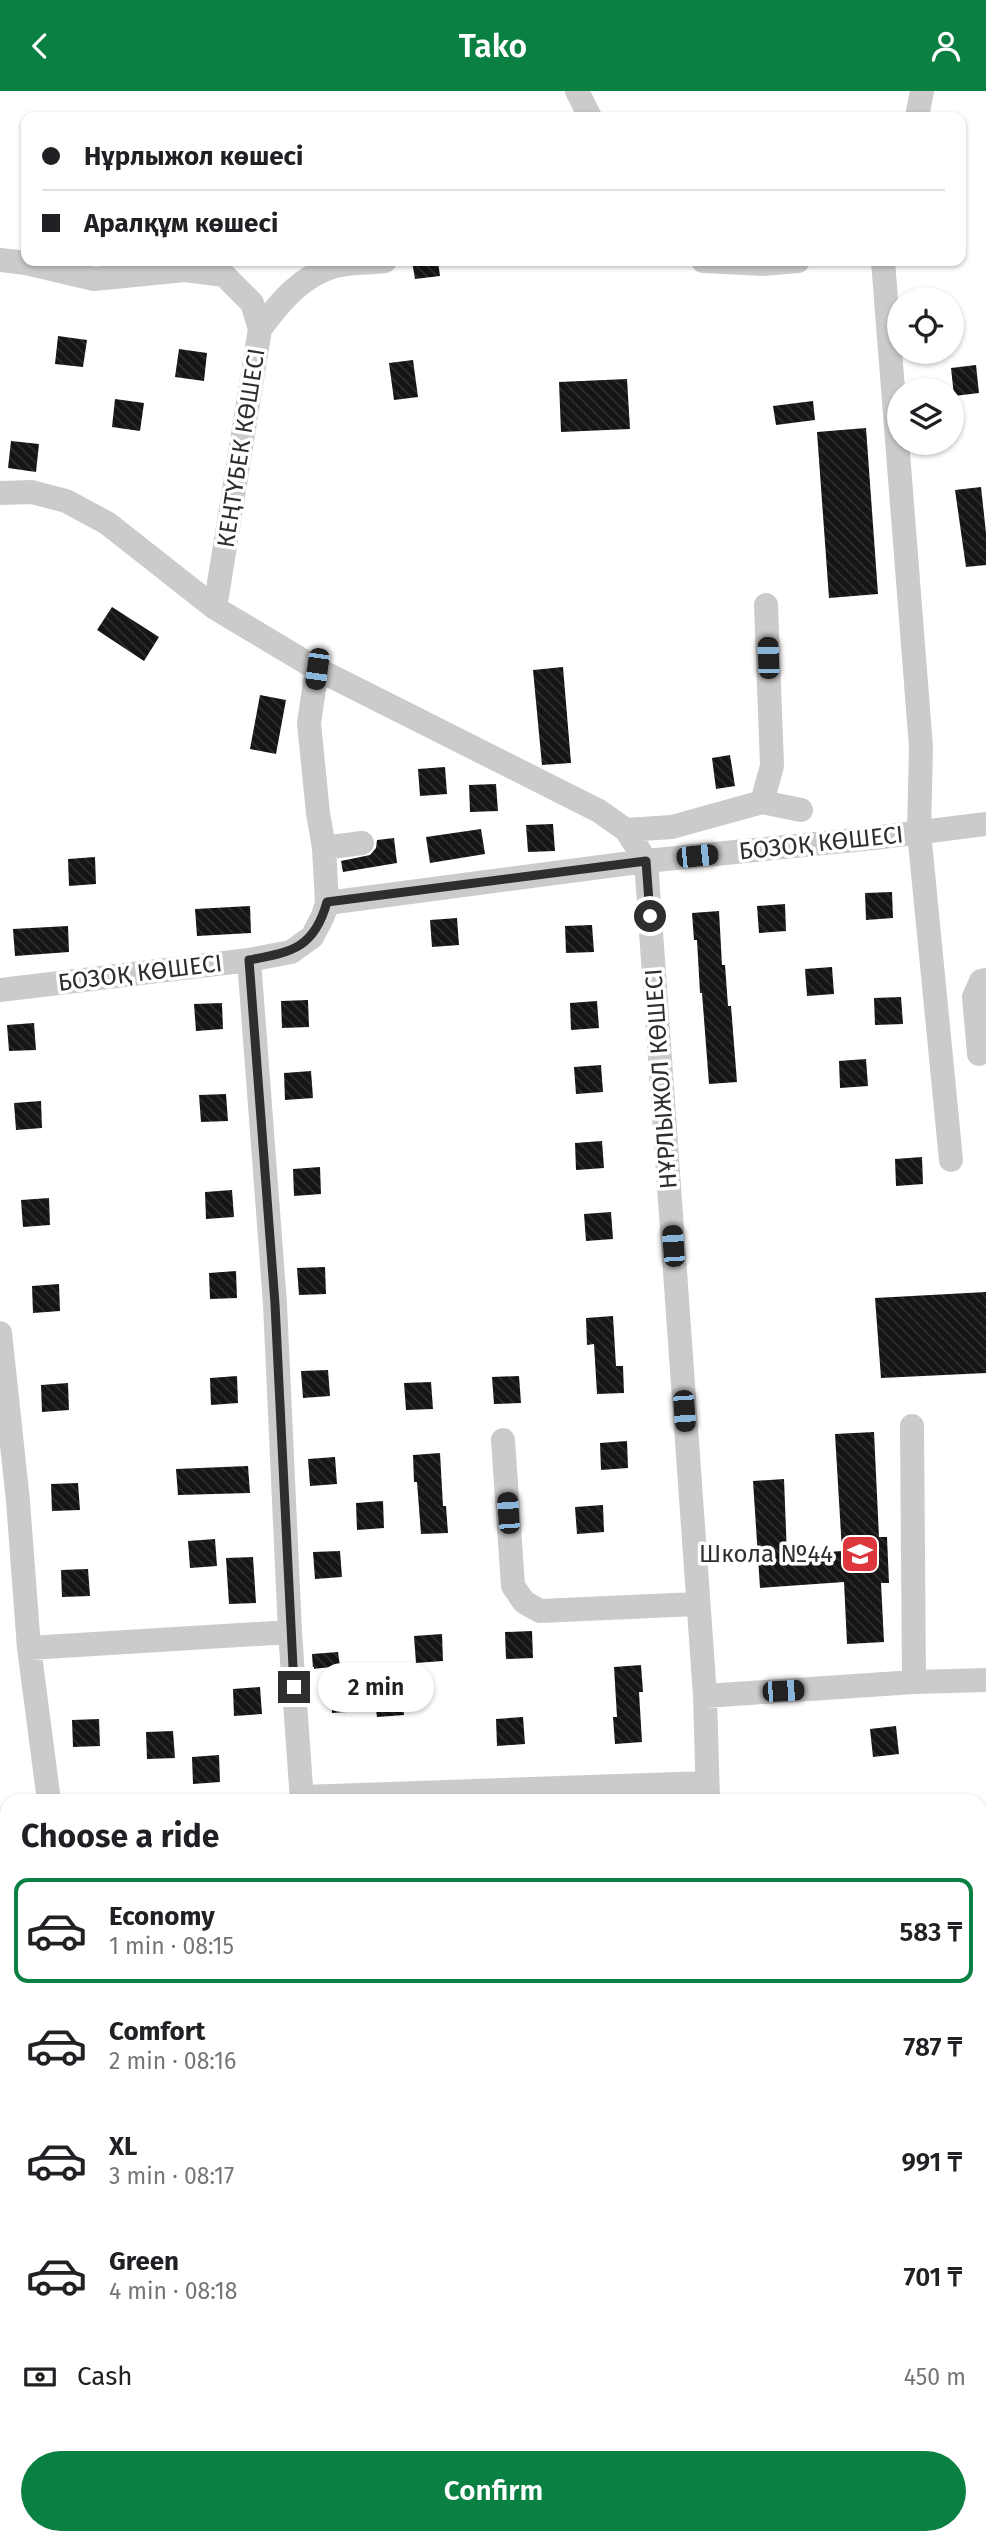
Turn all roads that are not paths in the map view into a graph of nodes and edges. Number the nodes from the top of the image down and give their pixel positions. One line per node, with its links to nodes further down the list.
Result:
1 (577, 91): 3 (street)
2 (922, 91): 4 (street)
3 (588, 112)
4 (918, 112)
5 (0, 260): 6 (street, КЕҢТҮБЕК КӨШЕСІ)
6 (21, 262)
7 (39, 266): 10 (street, КЕҢТҮБЕК КӨШЕСІ)
8 (335, 266): 10 (street)
9 (883, 266): 19 (street, БОЗОҚ КӨШЕСІ)
10 (260, 329): 13 (street, КЕҢТҮБЕК КӨШЕСІ)
11 (0, 493): 13 (street)
12 (765, 605): 15 (street)
13 (215, 608): 14 (street)
14 (317, 669): 18 (street); 21 (street)
15 (762, 802): 16 (street); 18 (street)
16 (801, 810)
17 (986, 824): 19 (street, БОЗОҚ КӨШЕСІ)
18 (626, 830): 22 (street)
19 (919, 832): 22 (street, БОЗОҚ КӨШЕСІ); 27 (street, БОЗОҚ КӨШЕСІ)
20 (362, 843): 21 (street)
21 (324, 848): 23 (street)
22 (646, 861): 23 (street, БОЗОҚ КӨШЕСІ); 34 (street, НҰРЛЫЖОЛ КӨШЕСІ)
23 (327, 902): 24 (street, БОЗОҚ КӨШЕСІ)
24 (249, 960): 26 (street, БОЗОҚ КӨШЕСІ); 35 (street)
25 (986, 980): 28 (street)
26 (0, 990)
27 (940, 1034): 28 (street); 29 (street, БОЗОҚ КӨШЕСІ)
28 (982, 1054)
29 (951, 1160)
30 (0, 1333): 33 (street)
31 (912, 1426): 38 (street)
32 (503, 1440): 34 (street)
33 (9, 1501): 36 (street)
34 (697, 1604): 39 (street, НҰРЛЫЖОЛ КӨШЕСІ)
35 (290, 1632): 36 (street); 42 (street)
36 (29, 1648): 41 (street)
37 (986, 1680): 38 (street)
38 (914, 1682): 39 (street)
39 (705, 1696): 40 (street, НҰРЛЫЖОЛ КӨШЕСІ)
40 (707, 1792): 43 (street)
41 (48, 1794)
42 (302, 1794)
43 (591, 1794)

